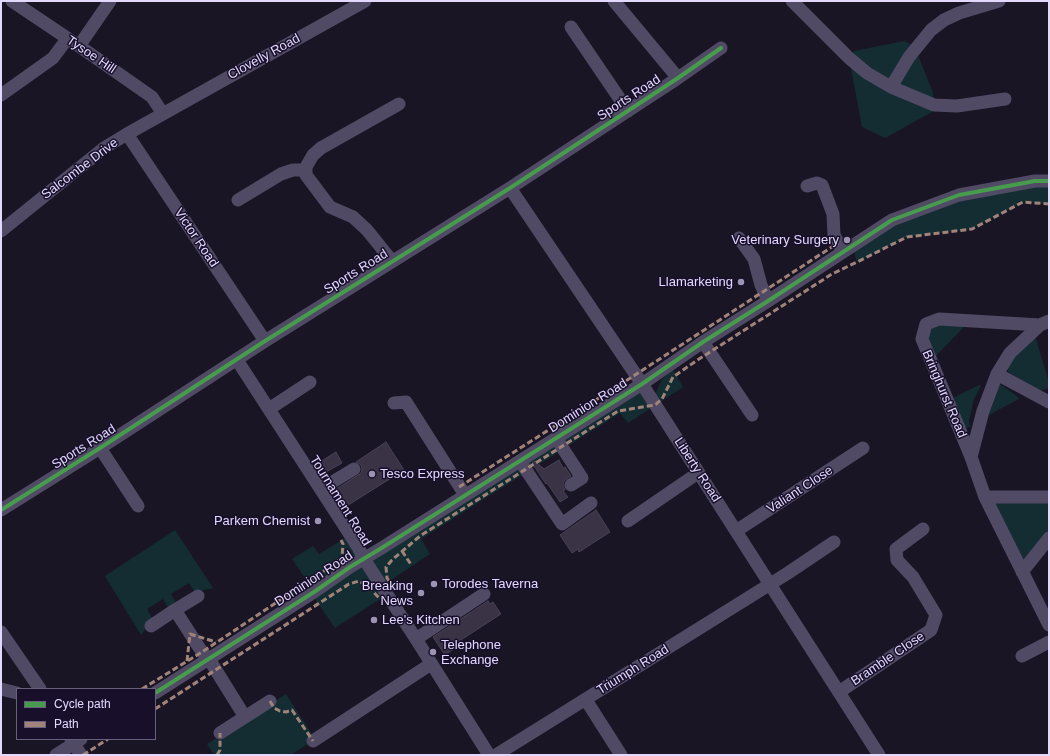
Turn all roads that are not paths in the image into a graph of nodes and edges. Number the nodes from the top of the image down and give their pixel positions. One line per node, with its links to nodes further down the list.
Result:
1 (12, 1): 8 (street, Tysoe Hill)
2 (110, 1): 9 (street)
3 (365, 1): 17 (street, Clovelly Road)
4 (614, 1): 11 (street)
5 (998, 1): 12 (street)
6 (797, 2): 12 (street)
7 (571, 27): 16 (street)
8 (68, 39): 9 (street, Tysoe Hill); 13 (street)
9 (79, 46): 17 (street, Tysoe Hill)
10 (721, 48): 11 (street, Sports Road)
11 (678, 78): 16 (street, Sports Road)
12 (890, 87): 14 (street)
13 (1, 95)
14 (1005, 99)
15 (399, 104): 19 (street)
16 (628, 111): 22 (street, Sports Road)
17 (163, 114): 18 (street, Salcombe Drive)
18 (127, 134): 24 (street, Salcombe Drive); 30 (street, Victor Road)
19 (306, 172): 23 (street); 27 (street)
20 (1049, 181): 26 (street, Dominion Road)
21 (807, 186): 26 (street)
22 (510, 188): 27 (street, Sports Road); 35 (street, Liberty Road)
23 (238, 200)
24 (1, 231)
25 (739, 238): 28 (street)
26 (843, 252): 28 (street, Dominion Road)
27 (392, 261): 30 (street, Sports Road)
28 (768, 301): 31 (street, Dominion Road)
29 (1044, 323): 33 (street, Bringhurst Road); 43 (street, Bringhurst Road)
30 (265, 341): 32 (street, Sports Road)
31 (703, 342): 35 (street, Dominion Road); 39 (street)
32 (237, 360): 38 (street, Tournament Road); 41 (street, Sports Road)
33 (997, 374): 36 (street); 43 (street, Bringhurst Road)
34 (310, 382): 38 (street)
35 (642, 384): 40 (street, Dominion Road); 46 (street, Liberty Road)
36 (1049, 402)
37 (394, 403): 49 (street)
38 (269, 409): 48 (street, Tournament Road)
39 (752, 415)
40 (556, 438): 44 (street, Dominion Road); 47 (street)
41 (100, 448): 53 (street); 54 (street, Sports Road)
42 (864, 448): 57 (street, Valiant Close)
43 (971, 457): 50 (street, Bringhurst Road)
44 (520, 461): 49 (street, Dominion Road); 52 (street)
45 (354, 469): 48 (street)
46 (698, 473): 55 (street); 57 (street, Liberty Road)
47 (571, 485)
48 (321, 490): 60 (street, Tournament Road)
49 (465, 495): 60 (street, Dominion Road)
50 (985, 497): 51 (street); 61 (street, Bringhurst Road)
51 (1049, 497)
52 (592, 503)
53 (138, 506)
54 (1, 510)
55 (628, 521)
56 (923, 529): 77 (street, Bramble Close)
57 (736, 531): 62 (street, Liberty Road)
58 (1049, 538): 61 (street)
59 (834, 542): 62 (street, Triumph Road)
60 (364, 559): 69 (street, Tournament Road); 72 (street, Dominion Road)
61 (1022, 572): 66 (street, Bringhurst Road)
62 (770, 584): 77 (street, Liberty Road); 79 (street, Triumph Road)
63 (484, 594): 69 (street)
64 (198, 596): 65 (street)
65 (175, 610): 67 (street); 72 (street)
66 (1049, 625)
67 (150, 626)
68 (1, 632): 74 (street)
69 (416, 638): 73 (street, Tournament Road)
70 (1049, 642): 71 (street)
71 (1022, 656)
72 (209, 658): 76 (street, Dominion Road); 81 (street)
73 (432, 664): 84 (street); 87 (street, Tournament Road)
74 (39, 688)
75 (1, 689): 78 (street)
76 (156, 691)
77 (839, 692): 90 (street, Liberty Road)
78 (16, 693)
79 (586, 700): 88 (street, Triumph Road); 89 (street)
80 (270, 701): 81 (street)
81 (246, 717): 82 (street)
82 (220, 734)
83 (76, 740): 85 (street); 86 (street)
84 (313, 741)
85 (56, 755)
86 (81, 755)
87 (489, 755)
88 (496, 755)
89 (621, 755)
90 (879, 755)

